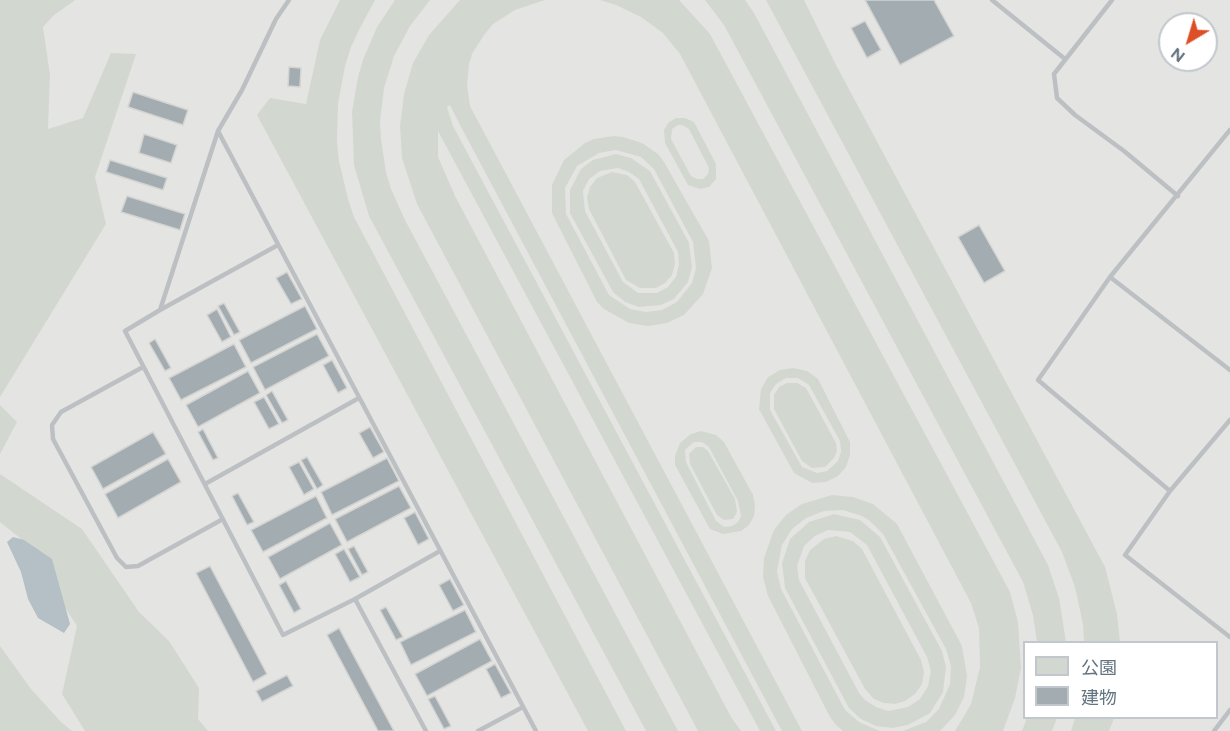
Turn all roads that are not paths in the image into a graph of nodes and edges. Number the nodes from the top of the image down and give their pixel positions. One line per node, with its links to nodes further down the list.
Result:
1 (290, 0): 6 (lane)
2 (992, 0): 4 (lane)
3 (1112, 0): 4 (lane)
4 (1065, 60): 7 (lane)
5 (1230, 130): 7 (lane)
6 (218, 131): 8 (lane); 10 (lane)
7 (1178, 196): 9 (lane)
8 (278, 245): 10 (lane); 13 (lane)
9 (1110, 277): 12 (lane); 16 (lane)
10 (160, 310): 11 (lane)
11 (143, 367): 15 (lane); 17 (lane)
12 (1230, 370)
13 (359, 398): 15 (lane); 18 (lane)
14 (1230, 420): 16 (lane)
15 (205, 484): 17 (lane)
16 (1170, 491): 20 (lane)
17 (223, 519): 19 (lane)
18 (440, 551): 19 (lane); 21 (lane)
19 (355, 599): 23 (lane)
20 (1230, 637)
21 (523, 707): 24 (lane); 25 (lane)
22 (1230, 710): 26 (lane)
23 (426, 731)
24 (478, 731)
25 (536, 731)
26 (1214, 731)

